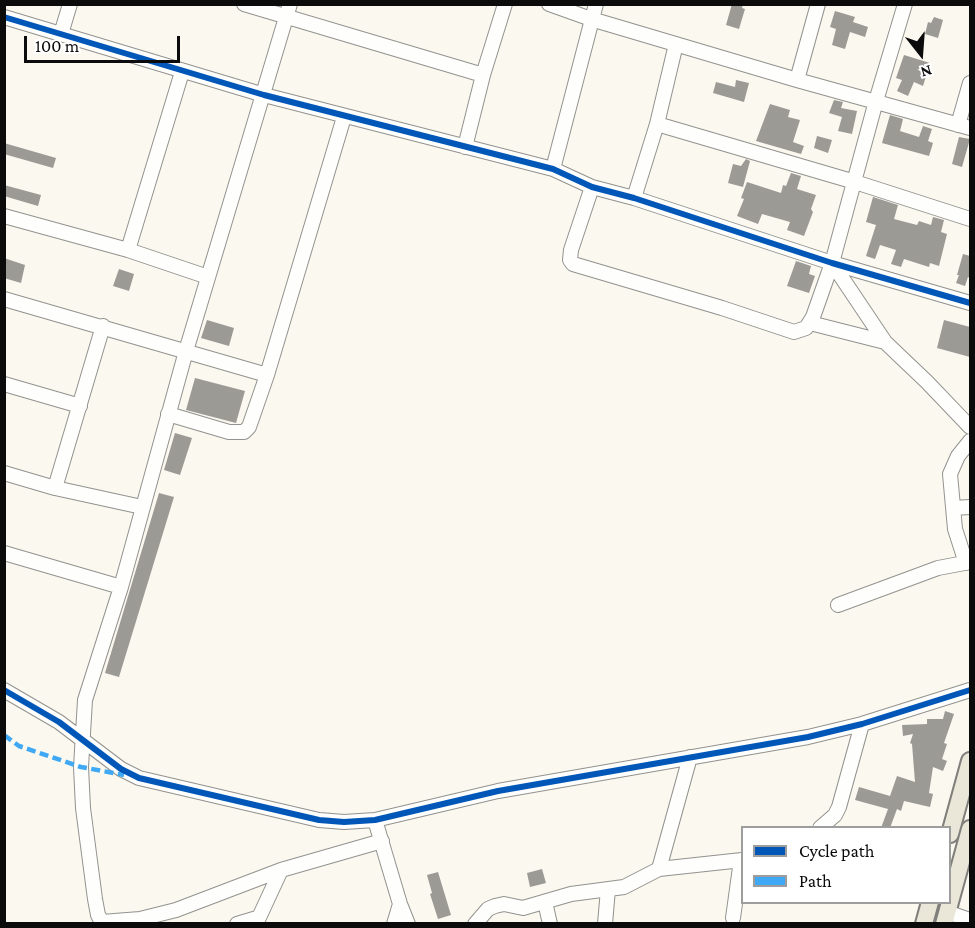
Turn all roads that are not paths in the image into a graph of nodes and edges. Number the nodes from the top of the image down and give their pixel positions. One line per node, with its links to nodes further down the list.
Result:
1 (70, 4): 11 (street)
2 (244, 4): 8 (street)
3 (505, 4): 14 (street)
4 (549, 4): 10 (street)
5 (596, 4): 10 (street)
6 (818, 4): 15 (street)
7 (905, 4): 18 (street)
8 (289, 11): 14 (street); 17 (street)
9 (4, 17): 11 (street)
10 (591, 19): 12 (street); 23 (street)
11 (61, 34): 13 (street)
12 (676, 44): 15 (street); 20 (street)
13 (182, 72): 17 (street); 29 (street)
14 (483, 75): 22 (street)
15 (797, 81): 18 (street)
16 (970, 83): 21 (street)
17 (264, 95): 19 (street); 31 (street)
18 (876, 101): 21 (street); 24 (street)
19 (344, 117): 22 (street); 38 (street)
20 (657, 124): 24 (street); 26 (street)
21 (964, 126)
22 (465, 147): 23 (street)
23 (553, 169): 25 (street)
24 (855, 182): 28 (street); 30 (street)
25 (592, 187): 26 (street); 34 (street)
26 (634, 198): 30 (street)
27 (4, 216): 29 (street)
28 (970, 219)
29 (128, 250): 31 (street)
30 (832, 264): 33 (street); 34 (street); 36 (street)
31 (208, 277): 37 (street)
32 (4, 299): 35 (street)
33 (970, 303)
34 (810, 323): 36 (street)
35 (103, 326): 37 (street); 40 (street)
36 (885, 342): 42 (street)
37 (186, 351): 38 (street); 41 (street)
38 (267, 375): 41 (street)
39 (4, 384): 40 (street)
40 (80, 406): 45 (street)
41 (168, 414): 46 (street)
42 (970, 427)
43 (970, 441): 48 (street)
44 (4, 473): 45 (street)
45 (55, 488): 46 (street)
46 (142, 507): 51 (street)
47 (970, 507): 48 (street)
48 (954, 508): 50 (street)
49 (4, 554): 51 (street)
50 (968, 562): 52 (street)
51 (120, 587): 56 (street)
52 (838, 605)
53 (4, 690): 56 (street)
54 (970, 690): 55 (street)
55 (862, 724): 57 (street); 60 (street)
56 (83, 738): 59 (street); 76 (street)
57 (690, 757): 59 (street); 66 (street)
58 (970, 761): 61 (main road)
59 (375, 820): 63 (street)
60 (822, 826)
61 (951, 830)
62 (970, 835): 69 (main road)
63 (382, 841): 67 (street); 71 (street)
64 (741, 860): 66 (street)
65 (741, 866): 73 (street)
66 (659, 869): 68 (street)
67 (281, 870): 76 (street); 77 (street)
68 (608, 890): 70 (street); 83 (street)
69 (951, 898)
70 (545, 902): 81 (street); 82 (street)
71 (400, 904): 79 (street); 80 (street)
72 (930, 904): 84 (main road)
73 (733, 918)
74 (945, 918): 75 (street)
75 (970, 920)
76 (98, 921)
77 (256, 921): 78 (street)
78 (237, 924)
79 (394, 924)
80 (408, 924)
81 (475, 924)
82 (550, 924)
83 (606, 924)
84 (924, 924)

